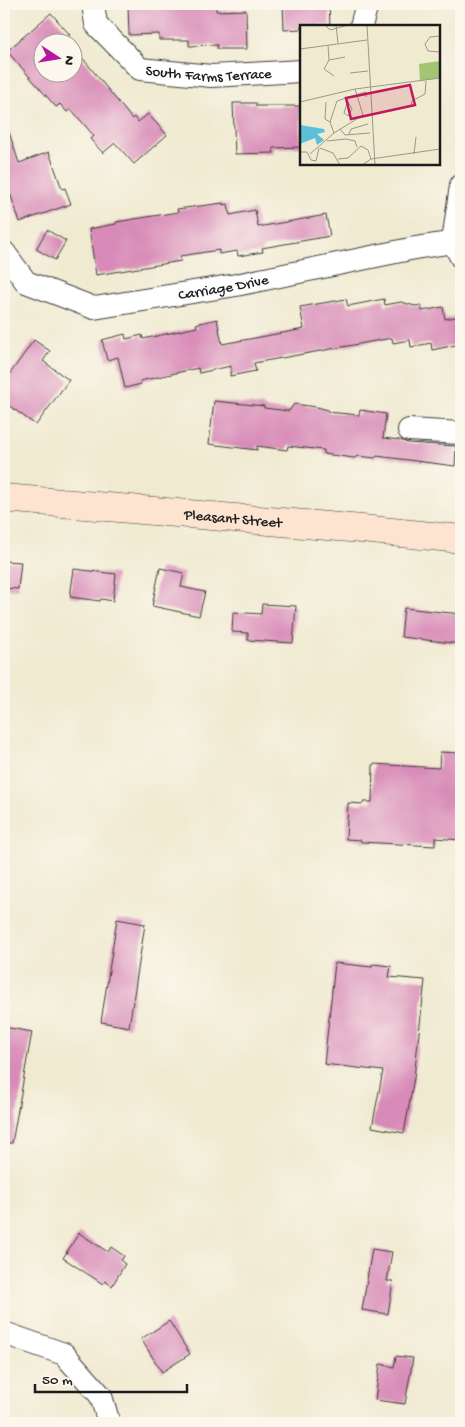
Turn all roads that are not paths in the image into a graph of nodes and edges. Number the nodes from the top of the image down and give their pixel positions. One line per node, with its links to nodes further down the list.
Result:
1 (93, 4): 4 (street, South Farms Terrace)
2 (367, 4): 3 (street)
3 (361, 25)
4 (300, 71)
5 (461, 186): 6 (street)
6 (458, 247): 7 (street, Carriage Drive)
7 (4, 252)
8 (409, 430): 9 (street)
9 (461, 433)
10 (4, 498): 11 (street, Pleasant Street)
11 (461, 539)
12 (4, 1333): 13 (street)
13 (109, 1423)

